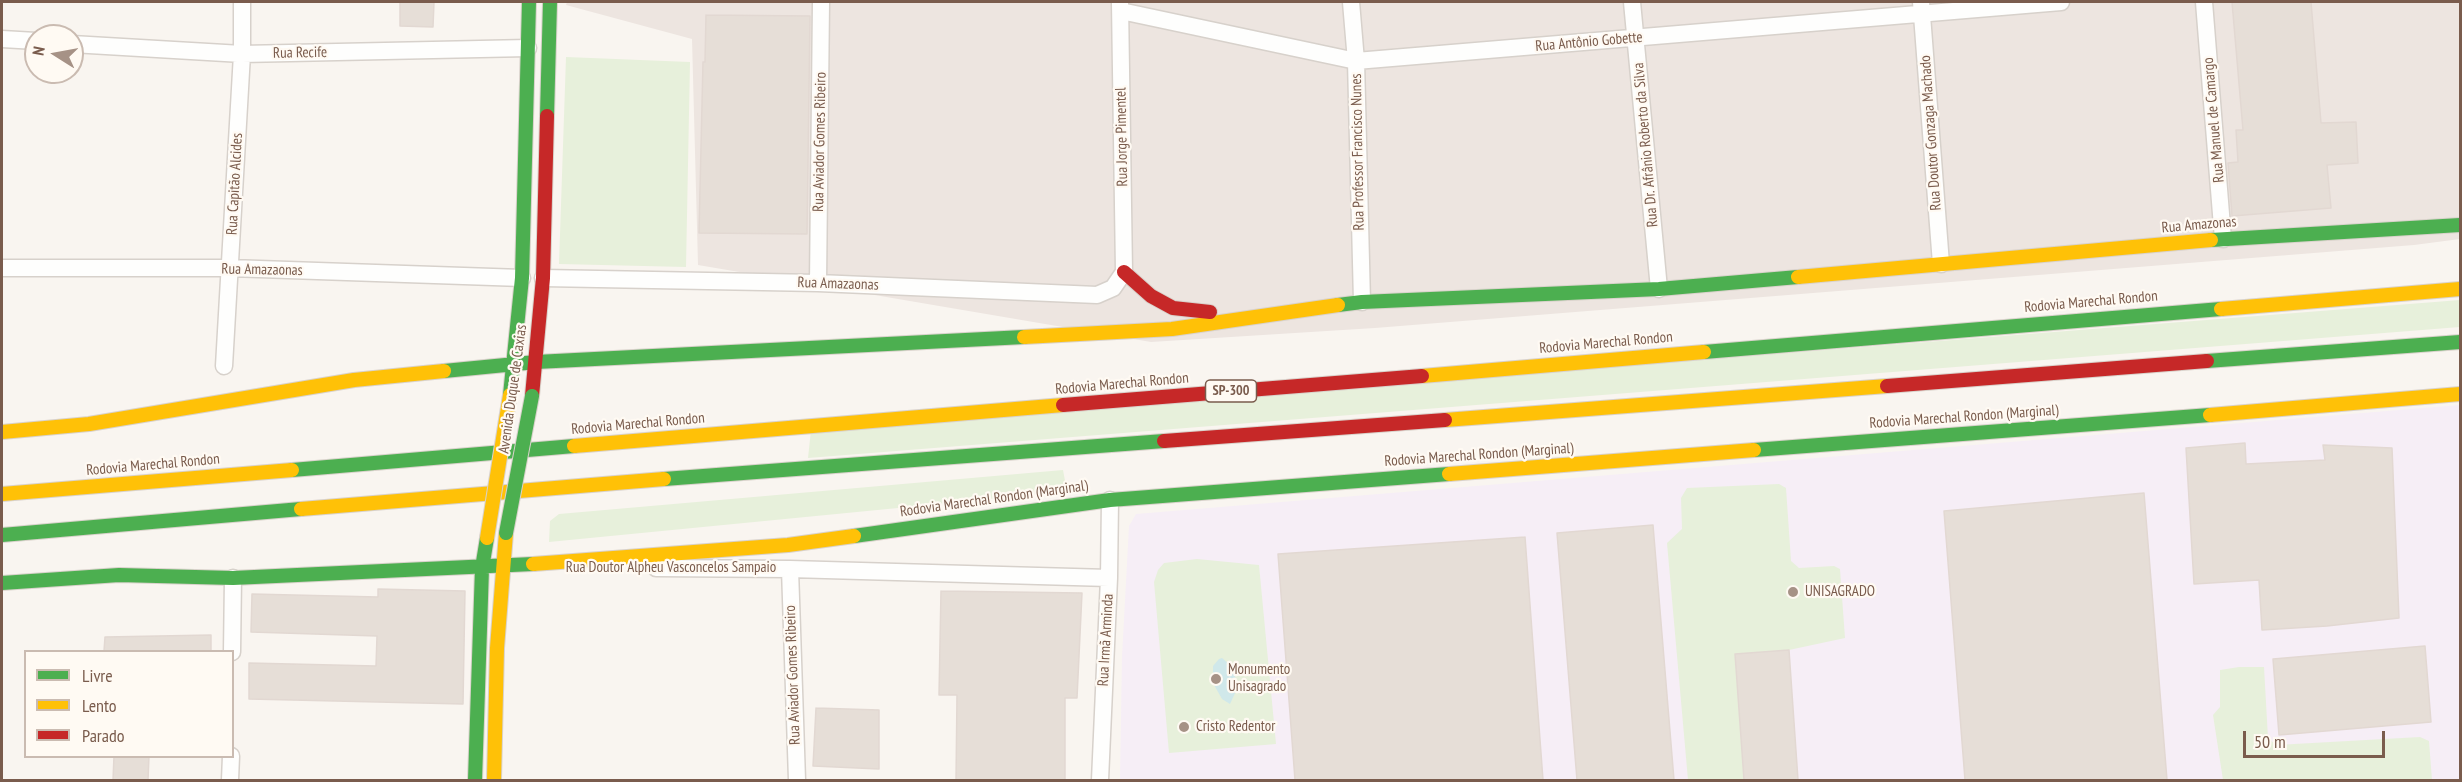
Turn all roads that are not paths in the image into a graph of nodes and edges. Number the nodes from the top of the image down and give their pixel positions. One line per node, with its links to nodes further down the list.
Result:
1 (242, 2): 16 (street, Rua Capitão Alcides)
2 (529, 2): 15 (main road, Avenida Duque de Caxias)
3 (550, 2): 25 (main road, Avenida Duque de Caxias)
4 (822, 2): 26 (street, Rua Aviador Gomes Ribeiro)
5 (1351, 2): 17 (street, Rua Professor Francisco Nunes)
6 (1632, 2): 11 (street, Rua Dr. Afrânio Roberto da Silva)
7 (2061, 2): 10 (street, Rua Antônio Gobette)
8 (2204, 2): 19 (street, Rua Manuel de Camargo)
9 (1120, 6): 17 (street, Rua Antônio Gobette); 23 (street, Rua Jorge Pimentel)
10 (1922, 7): 11 (street, Rua Antônio Gobette); 20 (street, Rua Doutor Gonzaga Machado)
11 (1636, 38): 17 (street, Rua Antônio Gobette); 27 (street, Rua Dr. Afrânio Roberto da Silva)
12 (2, 39): 13 (street)
13 (24, 41)
14 (84, 45): 16 (street, Rua Recife)
15 (528, 48): 16 (street, Rua Recife); 24 (main road, Avenida Duque de Caxias)
16 (242, 54): 22 (street, Rua Capitão Alcides)
17 (1356, 61): 29 (street, Rua Professor Francisco Nunes)
18 (2460, 225): 19 (main road, Rua Amazonas)
19 (2223, 239): 20 (main road, Rua Amazonas)
20 (1941, 264): 27 (main road)
21 (2, 268): 22 (street, Rua Amazaonas)
22 (230, 268): 24 (street, Rua Amazaonas); 34 (street, Rua Capitão Alcides)
23 (1124, 272): 26 (street, Rua Amazaonas); 30 (main road)
24 (522, 278): 33 (main road, Avenida Duque de Caxias)
25 (543, 278): 26 (street, Rua Amazaonas); 32 (main road, Avenida Duque de Caxias)
26 (818, 283)
27 (1659, 289): 29 (main road)
28 (2460, 289): 37 (main road, Rodovia Marechal Rondon / SP-300)
29 (1362, 302): 30 (main road)
30 (1255, 318): 32 (main road)
31 (2460, 342): 39 (main road)
32 (536, 362): 33 (main road); 40 (main road, Avenida Duque de Caxias, bridge)
33 (514, 364): 36 (main road); 41 (main road, Avenida Duque de Caxias, bridge)
34 (224, 366)
35 (2460, 394): 38 (main road, Rodovia Marechal Rondon (Marginal))
36 (2, 432)
37 (2, 494)
38 (1110, 500): 40 (main road, Rodovia Marechal Rondon (Marginal)); 44 (street, Rua Irmã Arminda)
39 (2, 535)
40 (502, 567): 41 (main road, Rua Doutor Alpheu Vasconcelos Sampaio); 42 (street, Rua Doutor Alpheu Vasconcelos Sampaio); 50 (main road, Avenida Duque de Caxias)
41 (482, 568): 43 (main road, Rua Doutor Alpheu Vasconcelos Sampaio); 49 (main road, Avenida Duque de Caxias)
42 (790, 569): 44 (street, Rua Doutor Alpheu Vasconcelos Sampaio); 51 (street, Rua Aviador Gomes Ribeiro)
43 (233, 578): 45 (main road, Rua Doutor Alpheu Vasconcelos Sampaio); 46 (street)
44 (1109, 578): 52 (street, Rua Irmã Arminda)
45 (2, 583)
46 (232, 650)
47 (231, 758): 48 (street)
48 (230, 780)
49 (475, 780)
50 (494, 780)
51 (796, 780)
52 (1100, 780)

